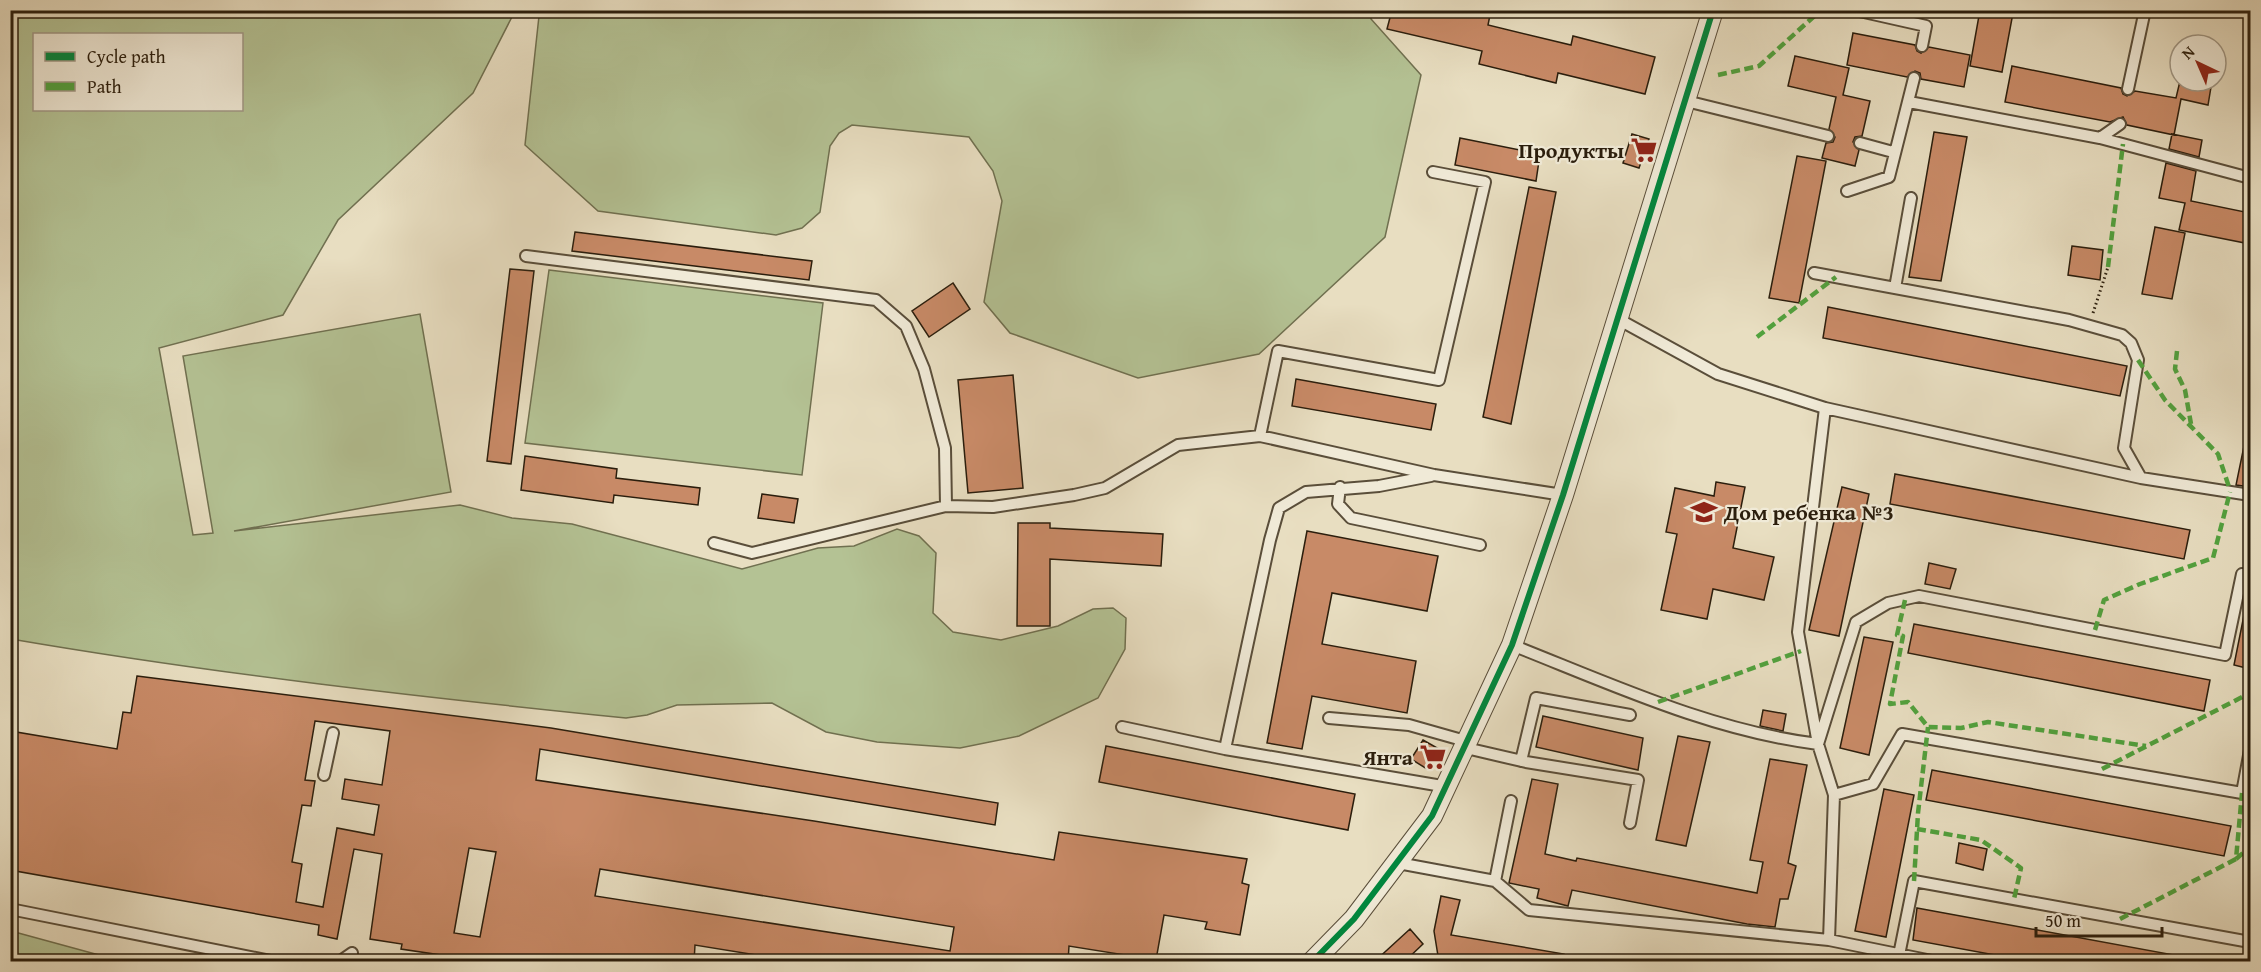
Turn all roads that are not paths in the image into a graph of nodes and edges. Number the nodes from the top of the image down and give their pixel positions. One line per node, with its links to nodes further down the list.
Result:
1 (1713, 10): 7 (street)
2 (1855, 10): 4 (lane)
3 (2145, 10): 6 (lane)
4 (1922, 46)
5 (1914, 78): 8 (lane)
6 (2128, 89)
7 (1686, 101): 10 (lane); 21 (street)
8 (1909, 102): 11 (lane); 13 (lane)
9 (2120, 124): 11 (lane)
10 (1828, 136)
11 (2100, 138): 15 (lane)
12 (1860, 143): 13 (lane)
13 (1893, 152): 16 (lane)
14 (1432, 172): 23 (lane)
15 (2250, 178)
16 (1847, 191)
17 (1911, 198): 20 (lane)
18 (526, 256): 29 (lane)
19 (1814, 273): 20 (lane)
20 (1895, 288): 25 (lane)
21 (1616, 318): 22 (lane); 27 (street)
22 (1824, 408): 25 (lane); 38 (lane)
23 (1260, 436): 24 (lane); 29 (lane)
24 (1434, 475): 26 (lane); 27 (lane)
25 (2141, 478): 28 (lane)
26 (1340, 487): 31 (lane); 40 (lane)
27 (1563, 495): 33 (street)
28 (2250, 495)
29 (946, 506): 30 (lane)
30 (714, 543)
31 (1480, 545)
32 (2242, 574): 38 (lane)
33 (1512, 645): 38 (lane); 39 (street)
34 (1630, 715): 42 (lane)
35 (1329, 718): 39 (lane)
36 (1122, 727): 40 (lane)
37 (333, 733): 43 (lane)
38 (1818, 744): 45 (lane)
39 (1467, 745): 42 (lane); 44 (street)
40 (1225, 749): 44 (lane)
41 (2250, 750): 45 (lane)
42 (1521, 760): 47 (lane)
43 (324, 775)
44 (1448, 787): 48 (street)
45 (1834, 795): 51 (lane)
46 (1510, 801): 49 (lane)
47 (1630, 824)
48 (1398, 863): 49 (lane); 57 (street)
49 (1495, 881): 51 (lane)
50 (10, 909): 55 (lane)
51 (1829, 940): 54 (lane)
52 (2250, 942): 54 (lane)
53 (352, 952): 56 (lane)
54 (1899, 956): 58 (lane)
55 (276, 962)
56 (339, 962)
57 (1312, 962)
58 (1937, 962)

